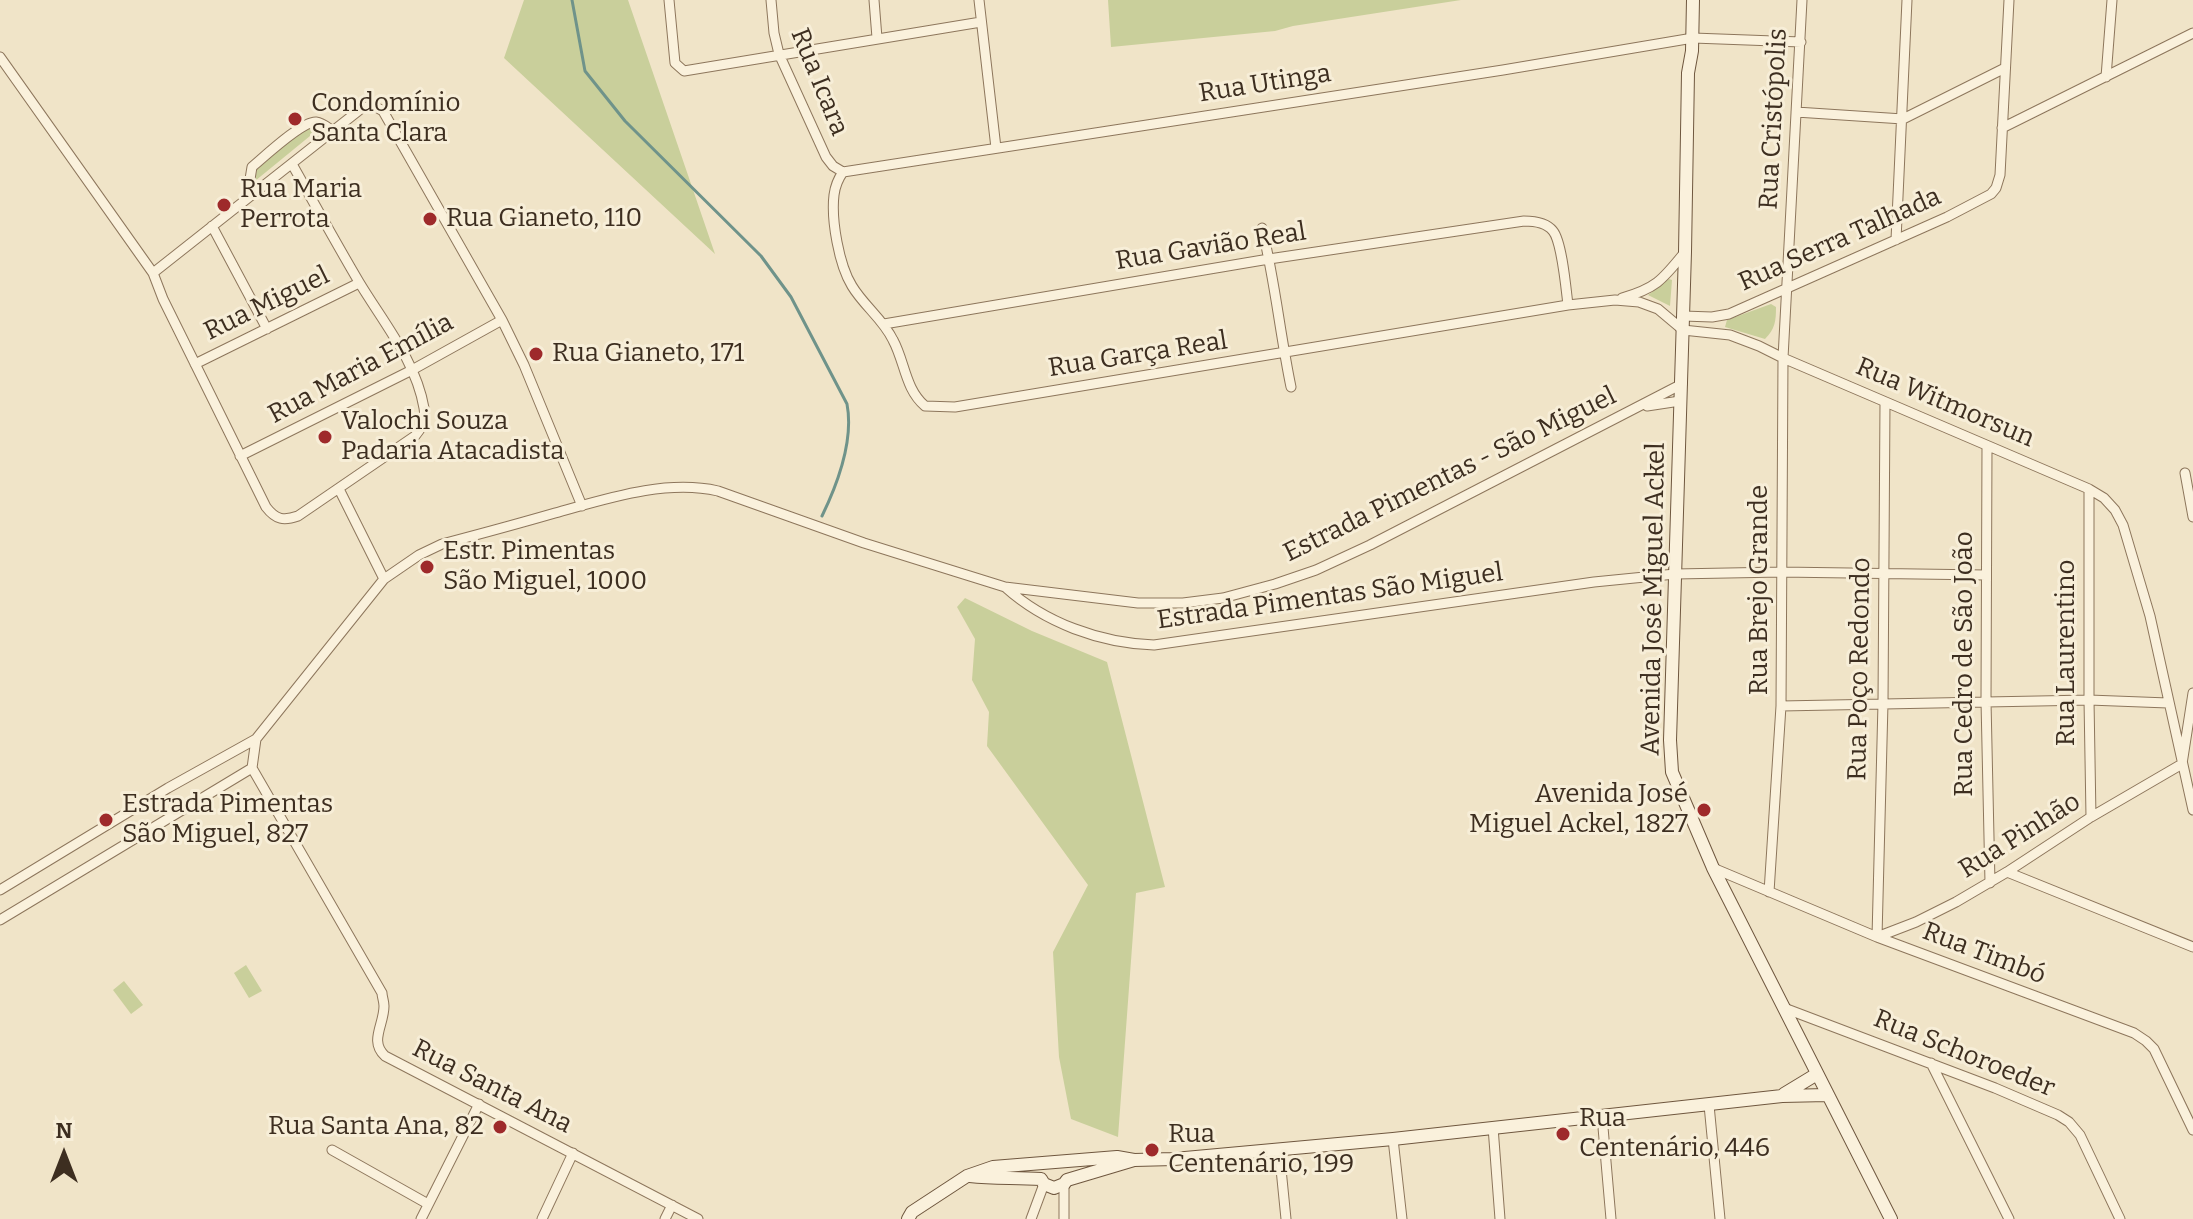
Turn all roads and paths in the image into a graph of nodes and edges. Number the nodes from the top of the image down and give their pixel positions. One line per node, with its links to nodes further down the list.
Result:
1 (669, 0): 16 (street)
2 (771, 0): 16 (street, Rua Icara)
3 (874, 0): 13 (street)
4 (979, 0): 11 (street)
5 (1686, 0): 14 (street, Avenida José Miguel Ackel)
6 (1693, 0): 14 (street, Avenida José Miguel Ackel)
7 (1802, 0): 15 (street, Rua Cristópolis)
8 (1907, 0): 21 (street)
9 (2009, 0): 18 (street)
10 (2112, 0): 19 (street)
11 (981, 22): 13 (street); 24 (street)
12 (2193, 33): 19 (street)
13 (877, 38): 16 (street)
14 (1689, 39): 15 (street, Rua Utinga); 24 (street, Rua Utinga); 31 (street, Avenida José Miguel Ackel)
15 (1801, 42): 20 (street, Rua Cristópolis)
16 (779, 54): 26 (street, Rua Icara)
17 (0, 57): 33 (street)
18 (2005, 68): 21 (street); 22 (street)
19 (2106, 77): 22 (street)
20 (1796, 112): 21 (street); 35 (street, Rua Cristópolis)
21 (1903, 119): 30 (street)
22 (2002, 128): 30 (street, Rua Serra Talhada)
23 (333, 131): 25 (street); 27 (street); 40 (street)
24 (996, 148): 26 (street, Rua Utinga)
25 (292, 164): 27 (street); 34 (street)
26 (843, 172): 41 (street, Rua Garça Real)
27 (255, 193): 28 (street)
28 (212, 226): 33 (street); 42 (street)
29 (1262, 228): 32 (street)
30 (1896, 240): 35 (street, Rua Serra Talhada)
31 (1685, 252): 36 (street); 38 (street, Avenida José Miguel Ackel)
32 (1269, 259): 37 (street, Rua Gavião Real); 41 (street, Rua Gavião Real); 45 (street)
33 (153, 273): 47 (street)
34 (359, 283): 42 (street, Rua Miguel); 48 (street)
35 (1788, 288): 39 (street, Rua Serra Talhada); 46 (street, Rua Brejo Grande)
36 (1615, 300): 37 (street, Rua Garça Real); 43 (street)
37 (1568, 305): 45 (street, Rua Garça Real)
38 (1683, 316): 39 (street, Rua Serra Talhada); 43 (street, Avenida José Miguel Ackel)
39 (1721, 316): 44 (street)
40 (502, 320): 48 (street, Rua Maria Emília); 59 (street)
41 (884, 324): 45 (street, Rua Garça Real)
42 (267, 329): 47 (street, Rua Miguel)
43 (1683, 330): 44 (street); 49 (street, Avenida José Miguel Ackel)
44 (1721, 334): 46 (street)
45 (1284, 353): 50 (street)
46 (1783, 358): 52 (street, Rua Witmorsun); 61 (street, Rua Brejo Grande)
47 (195, 364): 55 (street)
48 (412, 370): 55 (street, Rua Maria Emília); 57 (street)
49 (1682, 384): 51 (street, Avenida José Miguel Ackel); 53 (street, Estrada Pimentas - São Miguel)
50 (1291, 387)
51 (1680, 401): 53 (street); 63 (street, Avenida José Miguel Ackel)
52 (1885, 402): 54 (street, Rua Witmorsun); 62 (street, Rua Poço Redondo)
53 (1640, 407): 66 (street, Estrada Pimentas - São Miguel)
54 (1987, 446): 58 (street, Rua Witmorsun); 64 (street, Rua Cedro de São João)
55 (240, 456): 57 (street)
56 (2185, 473): 60 (street)
57 (339, 489): 65 (street)
58 (2089, 489): 68 (street, Rua Laurentino); 71 (street, Rua Witmorsun)
59 (582, 506): 65 (street); 66 (street, Estrada Pimentas - São Miguel)
60 (2193, 517)
61 (1781, 572): 62 (street, Estrada Pimentas São Miguel); 63 (street, Estrada Pimentas São Miguel); 72 (street, Rua Brejo Grande)
62 (1884, 573): 64 (street, Estrada Pimentas São Miguel); 70 (street, Rua Poço Redondo)
63 (1675, 574): 66 (street, Estrada Pimentas São Miguel); 78 (street, Avenida José Miguel Ackel)
64 (1986, 575): 69 (street, Rua Cedro de São João)
65 (384, 579): 73 (street)
66 (1005, 587)
67 (2193, 693): 74 (street)
68 (2089, 700): 69 (street); 71 (street); 77 (street, Rua Laurentino)
69 (1986, 701): 70 (street); 80 (street, Rua Cedro de São João)
70 (1883, 703): 72 (street); 84 (street, Rua Poço Redondo)
71 (2168, 703): 74 (street, Rua Witmorsun)
72 (1781, 706): 82 (street, Rua Brejo Grande)
73 (256, 739): 75 (street); 81 (street)
74 (2182, 764): 76 (street, Rua Witmorsun); 77 (street, Rua Pinhão)
75 (252, 768): 83 (street); 91 (street, Rua Santa Ana)
76 (2193, 810)
77 (2091, 817): 79 (street, Rua Pinhão)
78 (1713, 868): 82 (street, Rua Timbó); 86 (street, Avenida José Miguel Ackel)
79 (2007, 872): 80 (street, Rua Pinhão); 85 (street)
80 (1990, 883): 84 (street, Rua Pinhão)
81 (0, 890)
82 (1769, 892): 84 (street, Rua Timbó)
83 (0, 920)
84 (1877, 937): 95 (street, Rua Timbó)
85 (2193, 947)
86 (1784, 1008): 87 (street, Rua Schoroeder); 88 (street, Avenida José Miguel Ackel)
87 (1931, 1063): 120 (street); 121 (street, Rua Schoroeder)
88 (1817, 1074): 89 (street, Avenida José Miguel Ackel); 90 (street)
89 (1827, 1095): 90 (street); 119 (street, Avenida José Miguel Ackel)
90 (1782, 1096): 92 (street)
91 (479, 1104): 99 (street, Rua Santa Ana); 105 (street)
92 (1709, 1105): 93 (street); 118 (street)
93 (1602, 1116): 94 (street); 117 (street)
94 (1493, 1127): 96 (street); 116 (street)
95 (2193, 1130)
96 (1393, 1139): 97 (street); 115 (street)
97 (1279, 1149): 100 (street); 114 (street)
98 (332, 1150): 105 (street)
99 (573, 1153): 106 (street, Rua Santa Ana); 109 (street)
100 (1134, 1160): 101 (street); 104 (street)
101 (1054, 1162): 102 (street); 103 (street); 104 (street)
102 (967, 1176): 103 (street); 107 (street)
103 (1043, 1182): 104 (street); 112 (street)
104 (1065, 1182): 113 (street)
105 (428, 1204): 108 (street)
106 (672, 1205): 110 (street); 111 (street, Rua Santa Ana)
107 (907, 1217)
108 (421, 1219)
109 (542, 1219)
110 (665, 1219)
111 (698, 1219)
112 (1031, 1219)
113 (1064, 1219)
114 (1286, 1219)
115 (1402, 1219)
116 (1500, 1219)
117 (1611, 1219)
118 (1720, 1219)
119 (1891, 1219)
120 (2009, 1219)
121 (2120, 1219)

